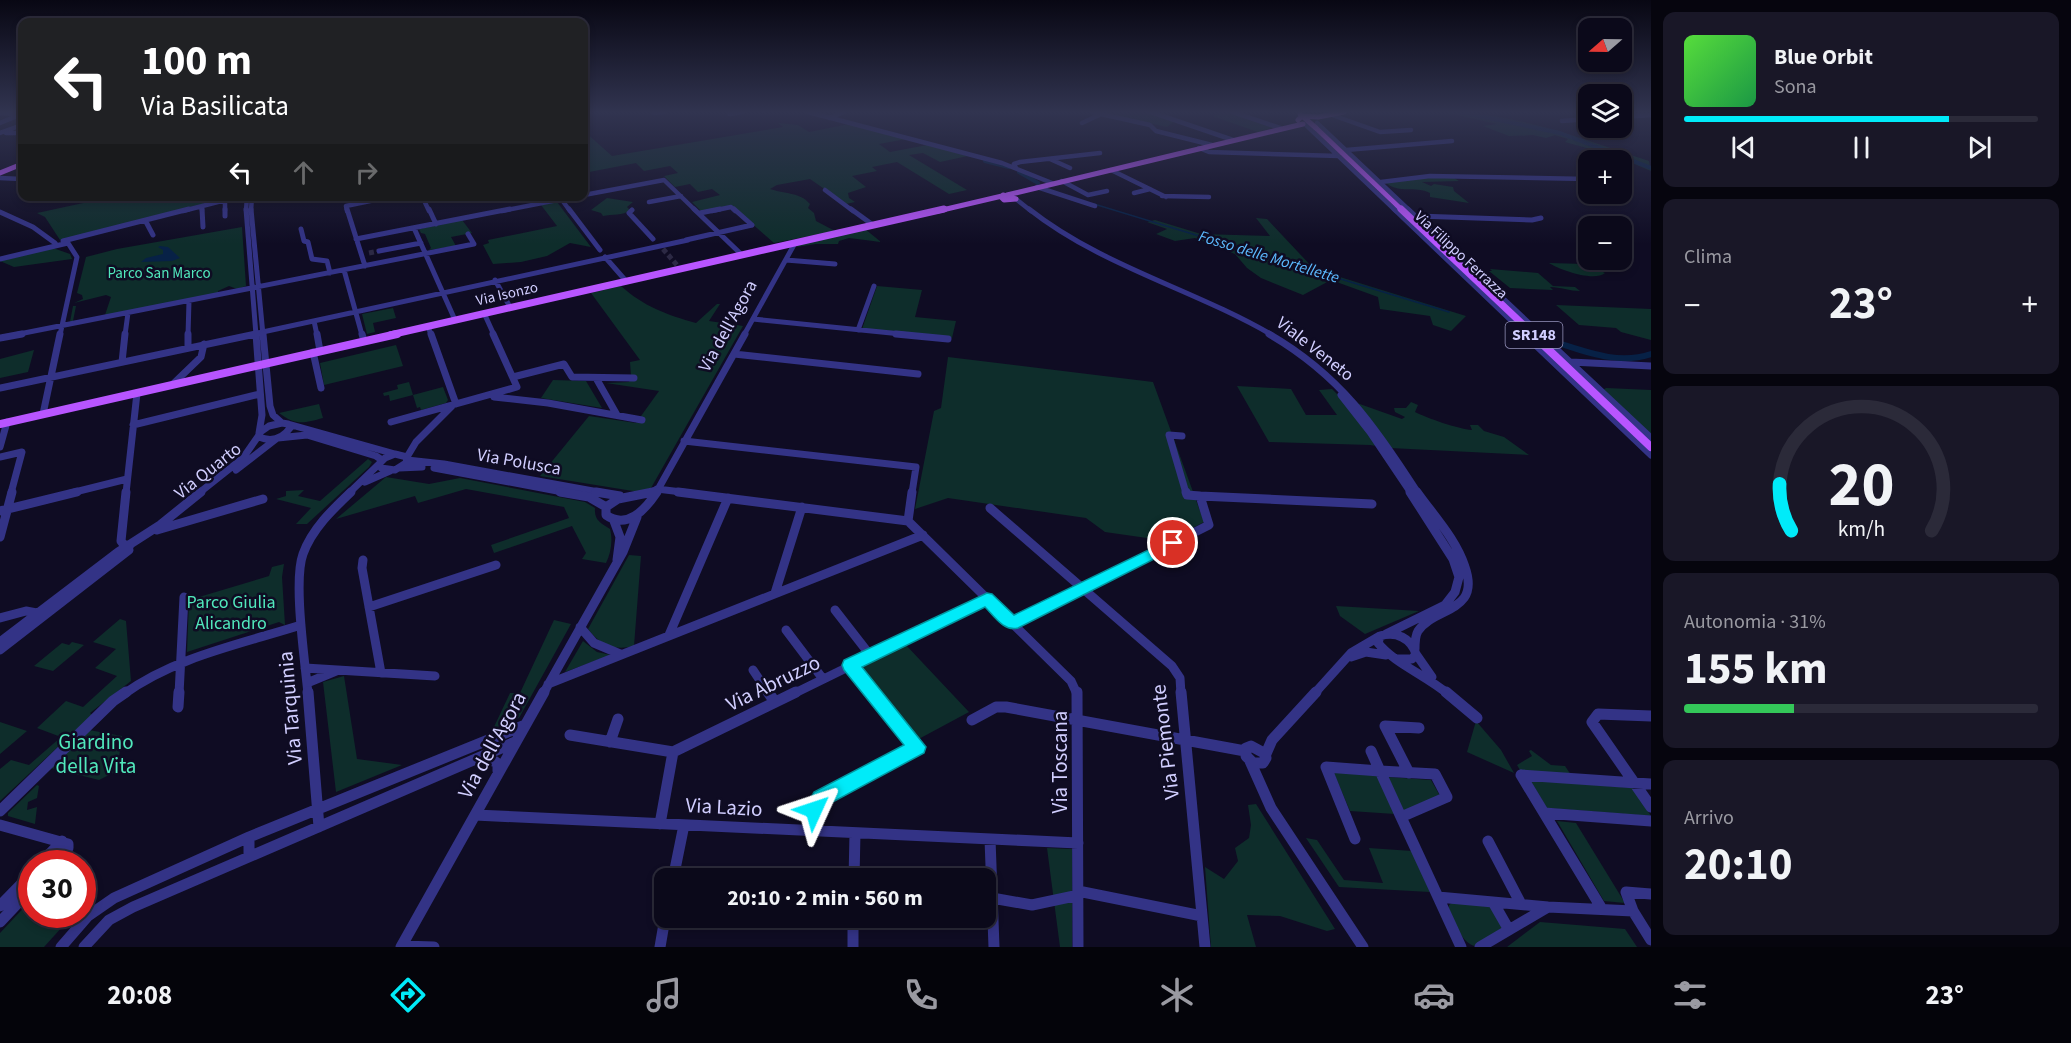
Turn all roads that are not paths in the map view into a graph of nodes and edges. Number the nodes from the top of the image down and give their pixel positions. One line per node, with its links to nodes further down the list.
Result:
1 (972, 156): 9 (street)
2 (1073, 156): 7 (street)
3 (1166, 156): 11 (main road)
4 (1340, 156): 126 (street, Via Filippo Ferrazza)
5 (1348, 156): 125 (main road, SR148)
6 (1353, 156): 17 (street)
7 (1049, 159): 9 (street); 10 (street)
8 (18, 166): 12 (main road)
9 (1016, 168): 16 (street)
10 (1070, 168)
11 (1111, 170): 15 (main road); 19 (street)
12 (0, 175): 13 (street)
13 (18, 178)
14 (1578, 179): 17 (street)
15 (1062, 181): 16 (main road); 21 (street)
16 (1042, 182): 18 (main road)
17 (1381, 182): 42 (street)
18 (1037, 187): 26 (main road); 36 (street)
19 (1150, 189): 22 (street); 25 (street)
20 (825, 190): 46 (street)
21 (1107, 191)
22 (1134, 193)
23 (588, 194): 24 (street)
24 (681, 196): 35 (street); 40 (street)
25 (1209, 197)
26 (1009, 198): 46 (main road, Via Isonzo); 171 (street, Viale Veneto); 174 (street, Viale Veneto)
27 (224, 201): 37 (street)
28 (231, 201): 41 (street)
29 (245, 201): 73 (street)
30 (251, 201): 73 (street)
31 (375, 201): 53 (street)
32 (424, 201): 45 (street)
33 (548, 201): 45 (street)
34 (565, 201): 62 (street)
35 (649, 202)
36 (1095, 206)
37 (202, 207): 44 (street); 47 (street)
38 (632, 210): 57 (street)
39 (0, 212): 56 (street)
40 (700, 213): 50 (street); 50 (street)
41 (225, 216)
42 (1418, 216): 43 (street); 95 (street)
43 (1541, 218)
44 (146, 221): 52 (street); 56 (street)
45 (436, 224): 48 (street)
46 (873, 225): 55 (main road, Via Isonzo)
47 (203, 226)
48 (414, 228): 53 (street); 54 (street)
49 (301, 229): 69 (street)
50 (720, 233): 57 (street); 63 (street)
51 (468, 234): 60 (street)
52 (153, 235)
53 (356, 238): 61 (street)
54 (421, 243): 58 (street); 60 (street)
55 (795, 243): 63 (main road, Via Isonzo); 65 (street, Via dell'Agora)
56 (56, 244): 64 (street); 83 (street)
57 (658, 244): 62 (street)
58 (379, 251)
59 (369, 253): 61 (street)
60 (426, 254): 67 (street); 74 (street)
61 (362, 255): 67 (street)
62 (603, 255): 70 (street); 71 (street)
63 (742, 255): 71 (main road, Via Isonzo)
64 (0, 257)
65 (786, 260): 66 (street); 80 (street, Via dell'Agora)
66 (835, 264)
67 (365, 266): 68 (street)
68 (344, 270): 69 (street); 77 (street)
69 (330, 273): 73 (street)
70 (496, 281): 74 (street); 76 (street)
71 (626, 281): 76 (main road, Via Isonzo)
72 (874, 286): 85 (street)
73 (255, 288): 75 (street); 86 (street)
74 (442, 293): 77 (street); 81 (street)
75 (189, 301): 78 (street); 91 (street)
76 (510, 307): 79 (main road, Via Isonzo)
77 (356, 312): 82 (street); 89 (street)
78 (128, 313): 83 (street); 94 (street)
79 (484, 314): 81 (main road, Via Isonzo); 100 (street)
80 (753, 319): 85 (street); 93 (street, Via dell'Agora)
81 (455, 320): 84 (main road, Via Isonzo)
82 (314, 321): 86 (street); 92 (street)
83 (63, 326): 87 (street); 99 (street)
84 (428, 326): 89 (main road, Via Isonzo); 111 (street)
85 (858, 330): 88 (street)
86 (259, 332): 90 (street); 96 (street)
87 (0, 338)
88 (948, 339)
89 (364, 341): 92 (main road, Via Isonzo)
90 (204, 344): 91 (street); 103 (street)
91 (188, 348): 94 (street)
92 (317, 351): 96 (main road, Via Isonzo); 106 (street)
93 (734, 354): 98 (street); 123 (street, Via dell'Agora)
94 (122, 362): 99 (street)
95 (1571, 362): 97 (street); 121 (street)
96 (262, 364): 103 (main road, Via Isonzo); 108 (street); 117 (street)
97 (1651, 366)
98 (918, 374)
99 (51, 377): 105 (street); 112 (street)
100 (513, 377): 101 (street); 104 (street)
101 (596, 378): 102 (street); 113 (street)
102 (634, 378)
103 (173, 384): 107 (main road, Via Isonzo)
104 (517, 387): 109 (street); 110 (street)
105 (0, 388)
106 (321, 388)
107 (137, 393): 112 (main road, Via Isonzo); 118 (street)
108 (260, 394): 118 (street); 119 (street)
109 (484, 397): 110 (street); 111 (street)
110 (507, 398): 113 (street)
111 (456, 404): 115 (street); 127 (street)
112 (43, 414): 116 (main road, Via Isonzo)
113 (617, 415): 114 (street)
114 (642, 420)
115 (391, 422)
116 (4, 423): 124 (street)
117 (285, 424): 119 (street); 122 (street, Via Quarto); 127 (street, Via Polusca)
118 (133, 425): 132 (street)
119 (259, 434): 122 (street); 149 (street, Via Quarto)
120 (1182, 436): 136 (street)
121 (1651, 438)
122 (277, 439): 129 (street); 149 (street, Via Quarto)
123 (684, 441): 134 (street, Via dell'Agora); 148 (street)
124 (0, 447)
125 (1651, 447)
126 (1651, 455)
127 (402, 456): 129 (street); 130 (street, Via Polusca); 135 (street, Via Polusca)
128 (0, 457): 145 (street)
129 (381, 462): 131 (street); 133 (street, Via Tarquinia)
130 (399, 468): 131 (street, Via Polusca); 142 (street, Via Polusca)
131 (391, 471): 133 (street, Via Tarquinia)
132 (128, 478): 145 (street); 154 (street)
133 (362, 484): 167 (street, Via Tarquinia)
134 (657, 489): 137 (street); 138 (street); 141 (street, Via dell'Agora)
135 (624, 496): 137 (street); 142 (street)
136 (1200, 496): 140 (street); 158 (street)
137 (636, 498): 141 (street)
138 (728, 498): 143 (street); 170 (street)
139 (263, 499): 149 (street)
140 (1372, 504)
141 (644, 506): 146 (street, Via dell'Agora)
142 (606, 507): 147 (street)
143 (802, 507): 148 (street); 159 (street)
144 (990, 508): 158 (street, Via Piemonte)
145 (4, 510): 153 (street)
146 (637, 517): 147 (street); 151 (street, Via dell'Agora)
147 (614, 521): 150 (street)
148 (908, 521): 152 (street, Via Toscana)
149 (156, 528): 154 (street, Via Quarto)
150 (619, 530): 151 (street); 156 (street, Via dell'Agora)
151 (633, 531): 156 (street, Via dell'Agora)
152 (923, 535): 159 (street); 161 (street, Via Toscana)
153 (0, 537)
154 (134, 544): 164 (street, Via Quarto)
155 (363, 560): 162 (street)
156 (617, 561): 168 (street, Via dell'Agora)
157 (496, 565): 162 (street)
158 (1083, 588): 166 (street); 200 (street, Via Piemonte)
159 (775, 593): 170 (street)
160 (184, 597): 179 (street)
161 (987, 599): 166 (street, Via Toscana); 176 (street, Via Abruzzo)
162 (369, 607): 184 (street)
163 (835, 610): 176 (street)
164 (42, 614): 165 (street); 172 (street, Via Quarto); 173 (street, Via Quarto)
165 (0, 618)
166 (1012, 624): 196 (street, Via Toscana)
167 (302, 625): 179 (street); 181 (street, Via Tarquinia)
168 (580, 627): 175 (street); 188 (street, Via dell'Agora)
169 (786, 630): 186 (street)
170 (669, 635): 175 (street)
171 (1383, 635): 174 (street); 177 (street); 178 (street)
172 (0, 642)
173 (0, 650)
174 (1415, 651): 177 (street); 189 (street)
175 (620, 654): 188 (street)
176 (870, 656): 180 (street, Via Abruzzo)
177 (1393, 657): 178 (street); 189 (street)
178 (1347, 658): 201 (street)
179 (179, 663): 191 (street); 219 (street)
180 (850, 665): 186 (street, Via Abruzzo); 228 (street)
181 (305, 668): 182 (street); 187 (street, Via Tarquinia)
182 (340, 670): 184 (street); 187 (street)
183 (753, 670): 190 (street)
184 (381, 674): 185 (street)
185 (435, 676)
186 (823, 679): 190 (street, Via Abruzzo)
187 (307, 682): 218 (street, Via Tarquinia)
188 (548, 684): 197 (street, Via dell'Agora)
189 (1445, 691): 193 (street)
190 (775, 702): 205 (street, Via Abruzzo)
191 (178, 707)
192 (1651, 716): 214 (street)
193 (1477, 718)
194 (618, 719): 203 (street)
195 (972, 720): 196 (street)
196 (1078, 721): 200 (street); 235 (street, Via Toscana)
197 (525, 725): 202 (street, Via dell'Agora); 207 (street)
198 (1419, 728): 212 (street)
199 (570, 735): 203 (street)
200 (1186, 739): 206 (street); 254 (street, Via Piemonte)
201 (1272, 740): 206 (street); 209 (street)
202 (515, 742): 208 (street); 213 (street, Via dell'Agora)
203 (610, 742): 205 (street)
204 (1371, 751): 211 (street)
205 (673, 752): 224 (street)
206 (1250, 753): 209 (street); 216 (street)
207 (454, 755): 210 (street); 218 (street)
208 (480, 759): 210 (street); 213 (street)
209 (1264, 759): 216 (street)
210 (456, 768): 227 (street)
211 (1380, 771): 212 (street); 222 (street); 232 (street)
212 (1409, 773): 222 (street)
213 (497, 776): 221 (street, Via dell'Agora)
214 (1634, 783): 215 (street); 217 (street); 220 (street)
215 (1651, 784)
216 (1260, 788): 270 (street)
217 (1651, 807)
218 (317, 810): 227 (street, Via Tarquinia); 230 (street)
219 (0, 811)
220 (1544, 813): 223 (street); 252 (street)
221 (475, 815): 224 (street, Via Lazio); 261 (street, Via dell'Agora)
222 (1401, 817): 245 (street)
223 (1651, 821)
224 (660, 824): 226 (street, Via Lazio)
225 (0, 825): 234 (street)
226 (684, 825): 228 (street, Via Lazio); 239 (street)
227 (319, 826): 238 (street)
228 (815, 831): 229 (street, Via Lazio)
229 (855, 833): 231 (street, Via Lazio); 240 (street)
230 (249, 837): 238 (street); 262 (street)
231 (990, 839): 235 (street, Via Lazio); 241 (street)
232 (1355, 839)
233 (1488, 840): 249 (street)
234 (62, 842): 236 (street); 237 (street)
235 (1078, 843): 243 (street, Via Toscana)
236 (54, 850)
237 (66, 850)
238 (249, 855): 263 (street)
239 (675, 868)
240 (854, 868)
241 (990, 868)
242 (18, 887): 250 (street)
243 (1078, 893): 248 (street); 254 (street); 268 (street, Via Toscana)
244 (1651, 894): 253 (street)
245 (1438, 897): 246 (street); 271 (street)
246 (1493, 902): 249 (street); 259 (street)
247 (18, 903): 255 (street)
248 (996, 903)
249 (1521, 904): 251 (street)
250 (0, 906)
251 (1548, 907): 252 (street); 259 (street)
252 (1602, 909): 253 (street)
253 (1633, 911): 260 (street)
254 (1202, 916): 269 (street, Via Piemonte)
255 (0, 922)
256 (663, 928): 265 (street)
257 (854, 928): 266 (street)
258 (992, 928): 267 (street)
259 (1509, 930): 272 (street)
260 (1651, 939)
261 (401, 946): 264 (street)
262 (61, 947)
263 (84, 947)
264 (434, 947)
265 (660, 947)
266 (853, 947)
267 (994, 947)
268 (1078, 947)
269 (1205, 947)
270 (1363, 947)
271 (1461, 947)
272 (1480, 947)

